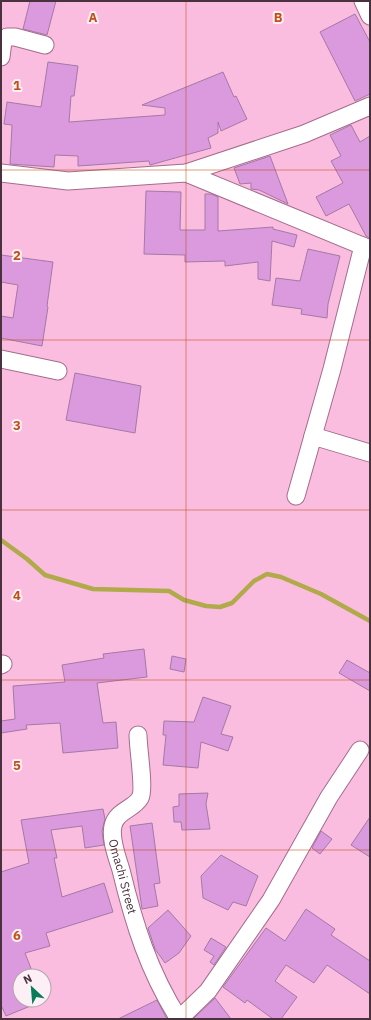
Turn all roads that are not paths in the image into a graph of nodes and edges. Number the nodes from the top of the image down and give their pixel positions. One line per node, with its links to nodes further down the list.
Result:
1 (363, 1): 2 (street)
2 (370, 16)
3 (45, 45): 4 (street)
4 (1, 57)
5 (370, 106): 7 (street)
6 (1, 173): 7 (street)
7 (186, 173): 8 (street)
8 (367, 248): 11 (street)
9 (1, 359): 10 (street)
10 (58, 371)
11 (313, 436): 12 (street); 13 (street)
12 (370, 453)
13 (296, 496)
14 (138, 735): 16 (street, Omachi Street)
15 (360, 750): 16 (street)
16 (178, 1019)

